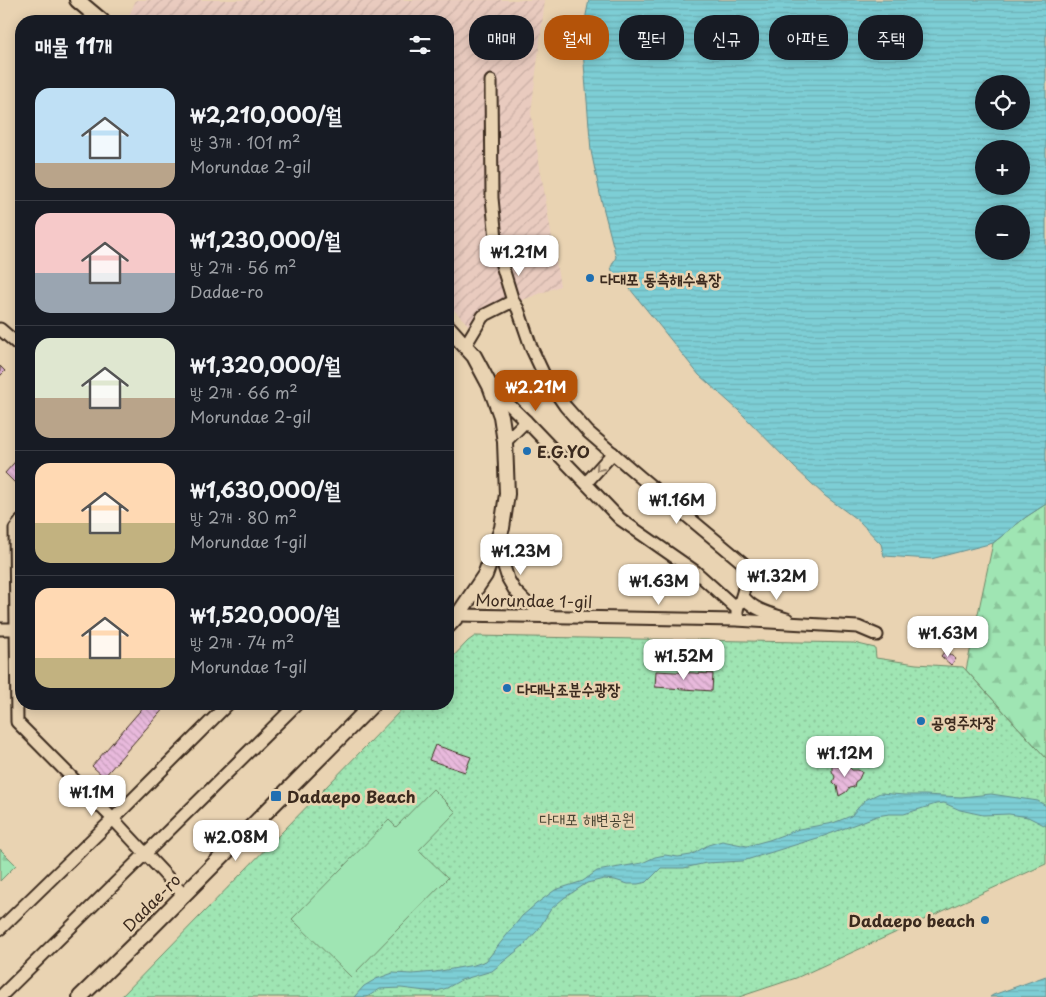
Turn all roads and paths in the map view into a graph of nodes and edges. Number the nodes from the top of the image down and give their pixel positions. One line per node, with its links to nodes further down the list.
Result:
1 (84, 3): 2 (main road)
2 (96, 15)
3 (491, 81): 4 (street)
4 (513, 302): 8 (street); 12 (street)
5 (0, 329): 7 (street)
6 (454, 334): 8 (main road)
7 (15, 342)
8 (465, 346): 9 (main road)
9 (490, 386): 10 (street); 11 (main road)
10 (526, 421): 11 (street); 13 (street)
11 (505, 442): 15 (main road)
12 (613, 453): 13 (street, one-way to 13); 16 (street)
13 (586, 483): 17 (street)
14 (15, 528): 23 (street)
15 (502, 528): 18 (main road); 19 (street)
16 (743, 596): 17 (street); 21 (street)
17 (737, 614): 19 (street, Morundae 1-gil); 21 (street, Morundae 1-gil)
18 (458, 615): 19 (street, Morundae 1-gil); 20 (main road)
19 (550, 617)
20 (454, 619)
21 (797, 623): 24 (street, Morundae 1-gil)
22 (0, 629): 23 (street)
23 (15, 629)
24 (877, 635)
25 (17, 710): 29 (street)
26 (222, 710): 29 (street)
27 (291, 710): 30 (street)
28 (366, 710): 31 (main road, Dadae-ro)
29 (113, 819): 30 (street); 32 (street)
30 (146, 853): 31 (street); 33 (street)
31 (184, 894): 34 (main road, Dadae-ro)
32 (0, 929)
33 (0, 997)
34 (80, 997)

